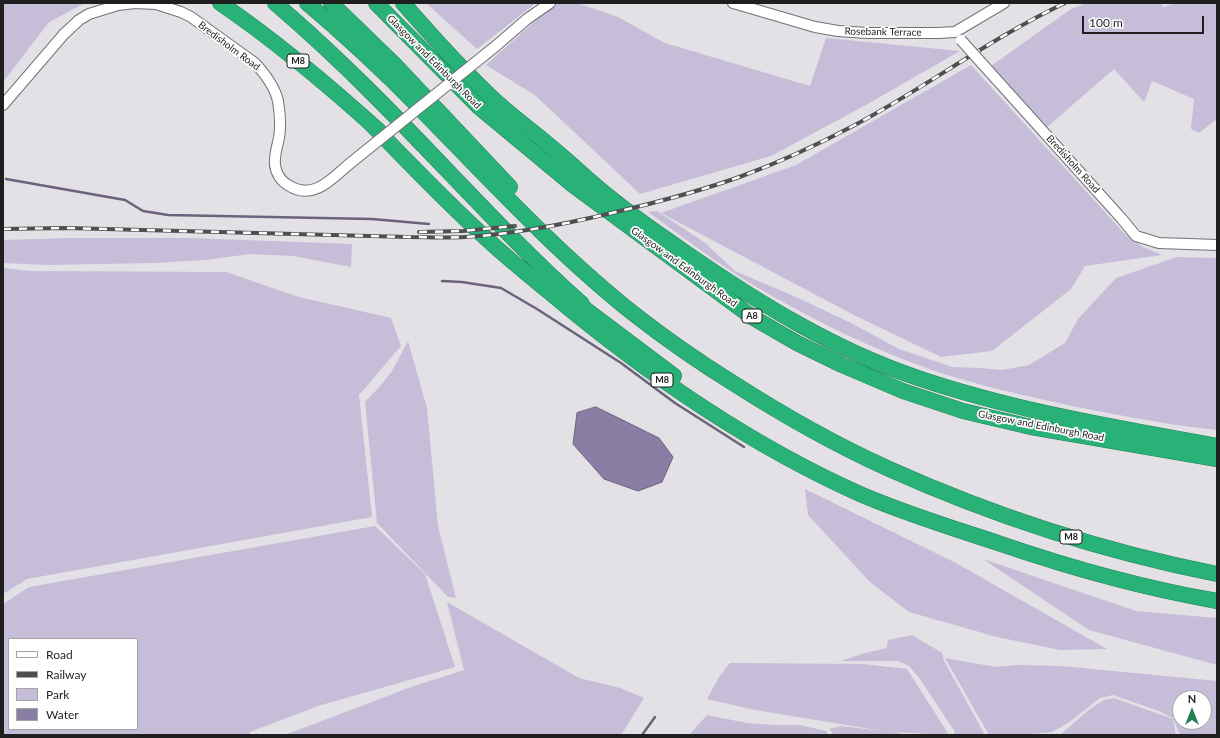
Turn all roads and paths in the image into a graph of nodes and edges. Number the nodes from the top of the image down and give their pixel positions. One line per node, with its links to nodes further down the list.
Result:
1 (220, 3): 16 (highway, M8)
2 (276, 3): 18 (highway, M8)
3 (307, 3): 15 (highway, M8)
4 (320, 3): 15 (highway, M8)
5 (331, 3): 19 (highway, M8)
6 (376, 3): 21 (highway, Glasgow and Edinburgh Road / A8)
7 (403, 3): 20 (highway, Glasgow and Edinburgh Road / A8)
8 (550, 3): 14 (street, Bredisholm Road, bridge)
9 (733, 3): 13 (street, Rosebank Terrace)
10 (984, 3): 12 (street)
11 (1004, 3): 12 (street, Rosebank Terrace)
12 (990, 12): 13 (street, Rosebank Terrace)
13 (958, 36): 17 (street, Bredisholm Road, bridge)
14 (3, 105)
15 (434, 123): 19 (highway, M8)
16 (371, 124): 18 (highway, M8); 22 (highway, M8)
17 (1217, 245)
18 (602, 322): 22 (highway, M8)
19 (768, 405): 23 (highway, M8)
20 (1217, 446)
21 (1217, 459)
22 (1010, 547): 24 (highway, M8)
23 (1217, 574)
24 (1217, 601)

